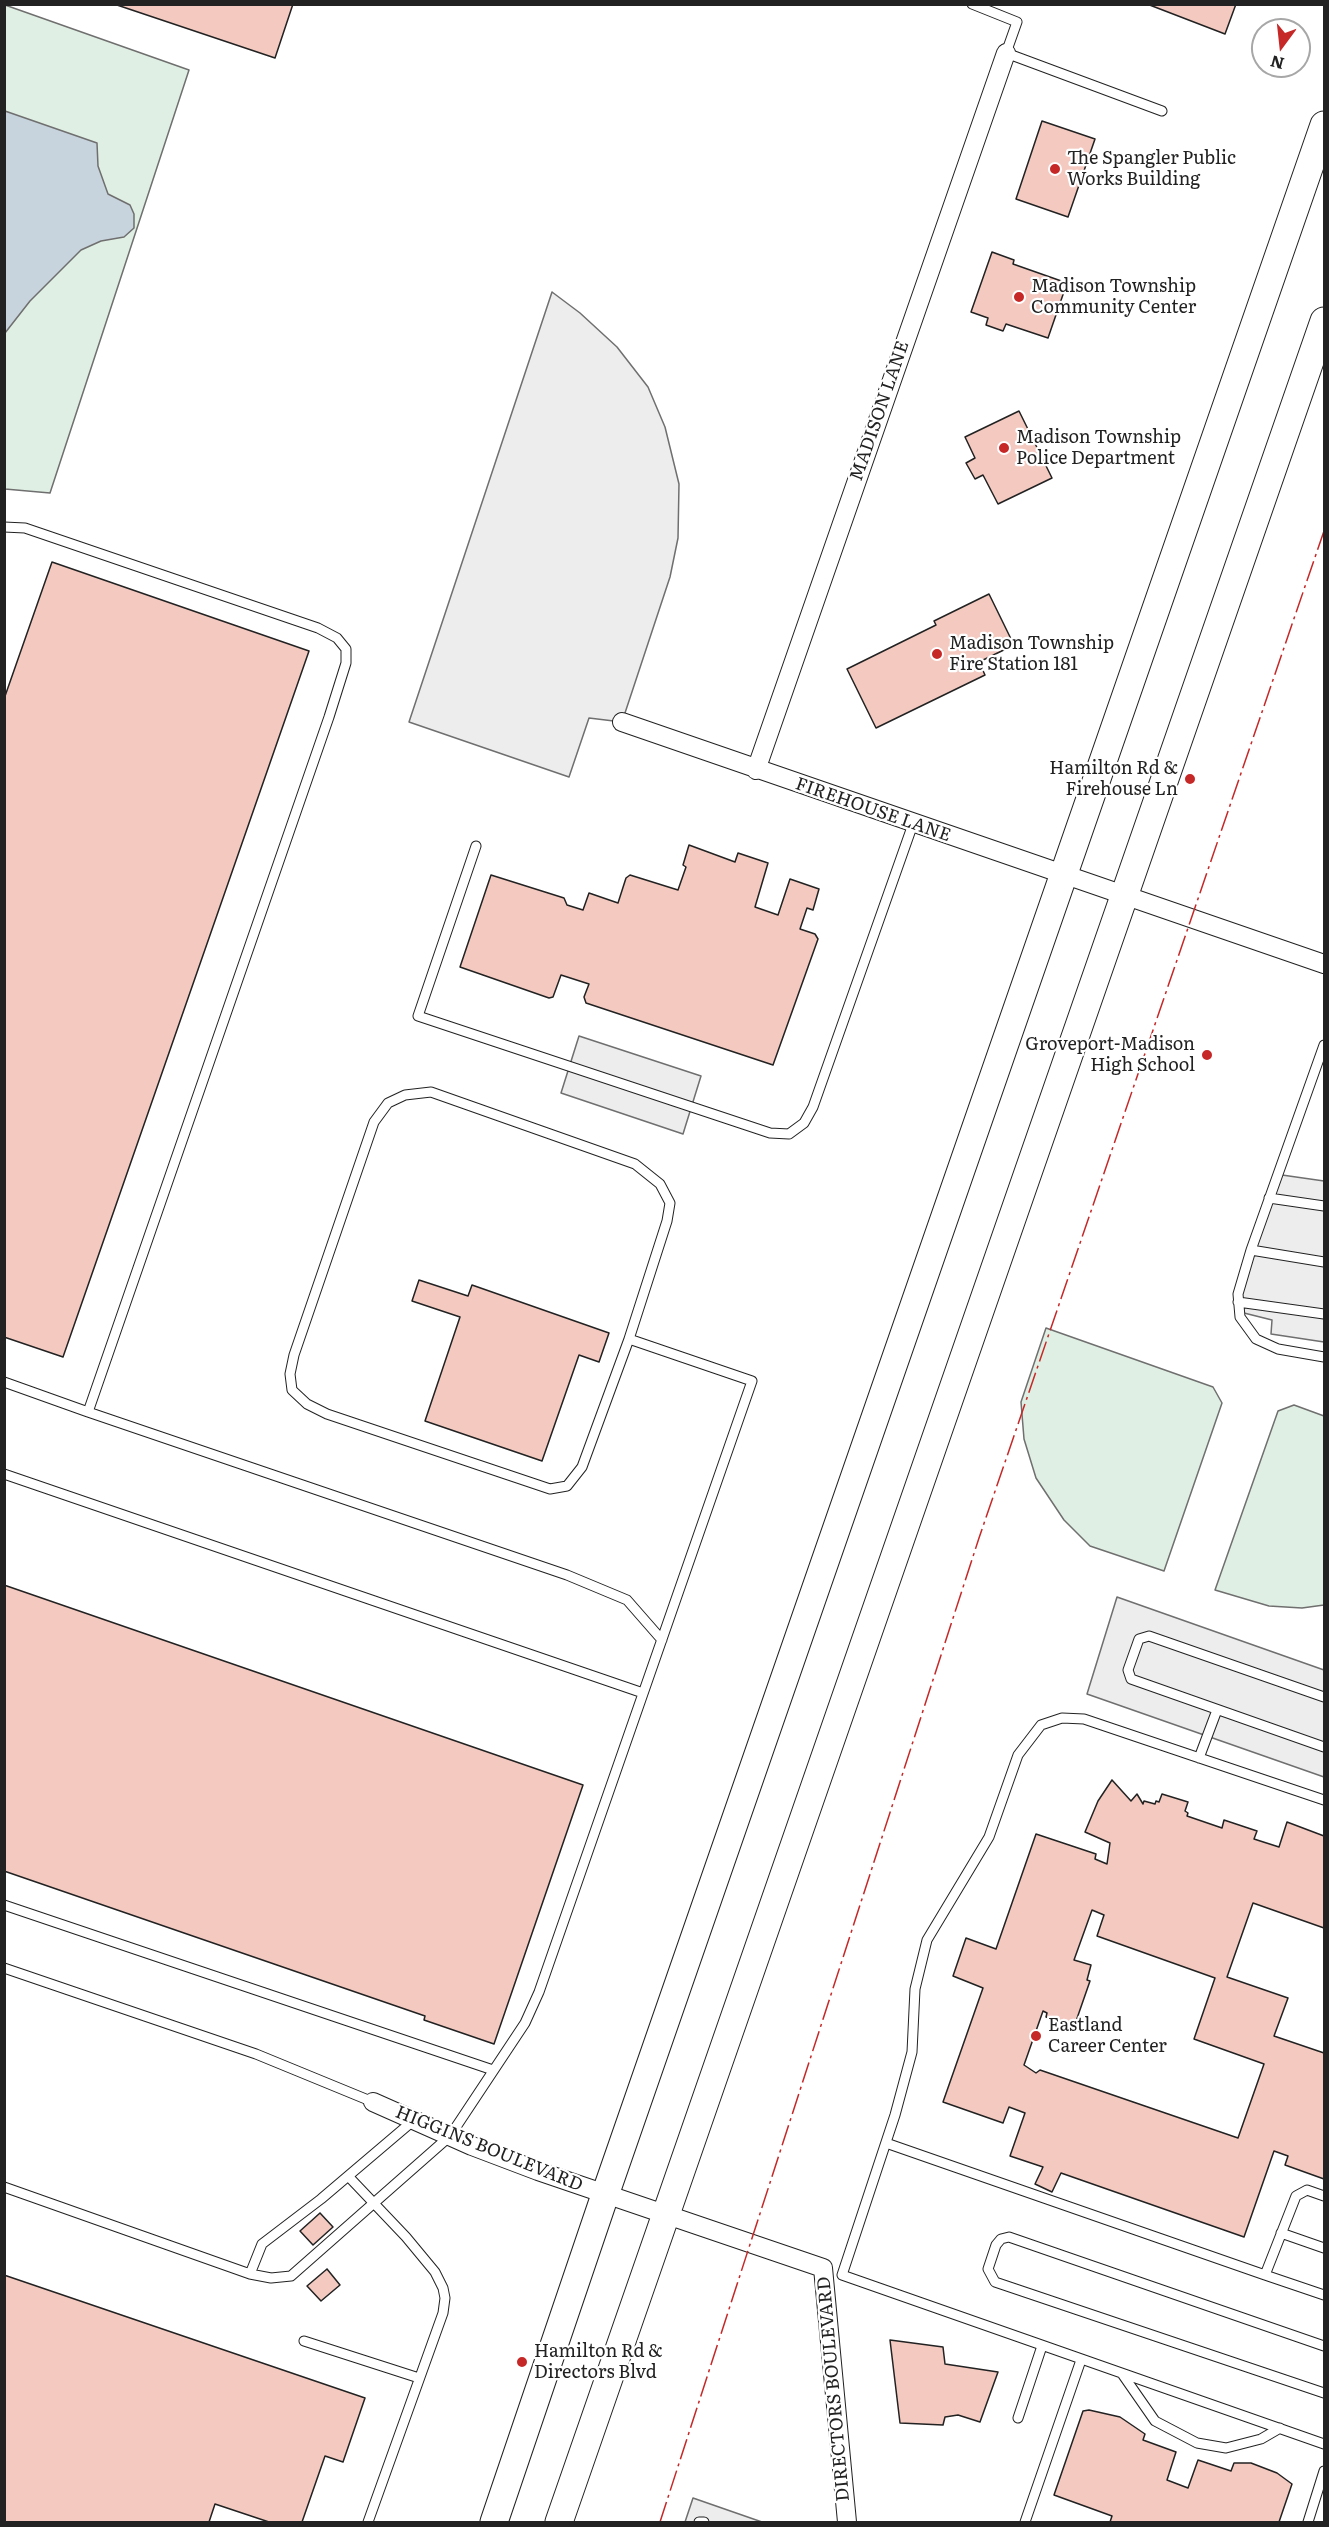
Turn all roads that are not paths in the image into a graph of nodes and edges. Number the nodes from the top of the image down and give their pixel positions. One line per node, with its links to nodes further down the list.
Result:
1 (972, 4): 2 (lane)
2 (1006, 53): 3 (lane); 8 (street, MADISON LANE)
3 (1162, 111)
4 (1324, 125): 11 (main road)
5 (1324, 321): 12 (main road)
6 (4, 527): 24 (lane)
7 (622, 722): 8 (street, FIREHOUSE LANE)
8 (756, 770): 9 (street, FIREHOUSE LANE)
9 (913, 824): 10 (lane); 11 (street, FIREHOUSE LANE)
10 (476, 846)
11 (1066, 876): 12 (street, FIREHOUSE LANE); 42 (main road)
12 (1125, 896): 13 (street, FIREHOUSE LANE); 45 (main road)
13 (1324, 964)
14 (1324, 1045): 15 (lane)
15 (1269, 1198): 16 (lane); 17 (lane)
16 (1324, 1206)
17 (1251, 1250): 18 (lane); 19 (lane)
18 (1324, 1262)
19 (1238, 1302): 20 (lane); 22 (lane)
20 (1324, 1314)
21 (629, 1339): 21 (lane); 26 (lane)
22 (1324, 1357)
23 (4, 1382): 24 (lane)
24 (88, 1412): 26 (lane)
25 (4, 1474): 27 (lane)
26 (662, 1640): 27 (lane)
27 (643, 1693): 35 (lane)
28 (1324, 1697): 29 (lane)
29 (1216, 1710): 30 (lane); 31 (lane)
30 (1324, 1748)
31 (1199, 1758): 32 (lane); 39 (lane)
32 (1324, 1800)
33 (4, 1905): 35 (lane)
34 (4, 1968): 36 (lane)
35 (493, 2070): 38 (lane)
36 (373, 2102): 37 (street, HIGGINS BOULEVARD)
37 (414, 2120): 38 (street, HIGGINS BOULEVARD); 40 (lane)
38 (450, 2136): 42 (street, HIGGINS BOULEVARD); 44 (lane)
39 (886, 2143): 50 (lane); 51 (lane)
40 (348, 2176): 44 (lane); 49 (lane)
41 (4, 2187): 49 (lane)
42 (605, 2194): 45 (street, DIRECTORS BOULEVARD); 65 (main road)
43 (1324, 2196): 46 (lane)
44 (374, 2203): 49 (lane); 58 (lane)
45 (667, 2216): 48 (street, DIRECTORS BOULEVARD); 66 (main road)
46 (1281, 2233): 47 (lane); 50 (lane)
47 (1324, 2248)
48 (823, 2268): 51 (lane); 69 (street, DIRECTORS BOULEVARD)
49 (250, 2274)
50 (1265, 2275): 52 (lane)
51 (842, 2276): 54 (lane)
52 (1324, 2295)
53 (304, 2341): 58 (lane)
54 (1042, 2346): 56 (lane); 60 (lane)
55 (1324, 2346): 59 (lane)
56 (1081, 2360): 57 (lane); 70 (lane)
57 (1123, 2374): 61 (lane); 61 (lane)
58 (419, 2378): 64 (lane)
59 (1324, 2393)
60 (1018, 2418)
61 (1280, 2428): 62 (lane)
62 (1324, 2444)
63 (1324, 2470): 71 (lane)
64 (368, 2523)
65 (494, 2523)
66 (559, 2523)
67 (699, 2523): 68 (lane)
68 (704, 2523)
69 (847, 2523)
70 (1025, 2523)
71 (1308, 2523)

